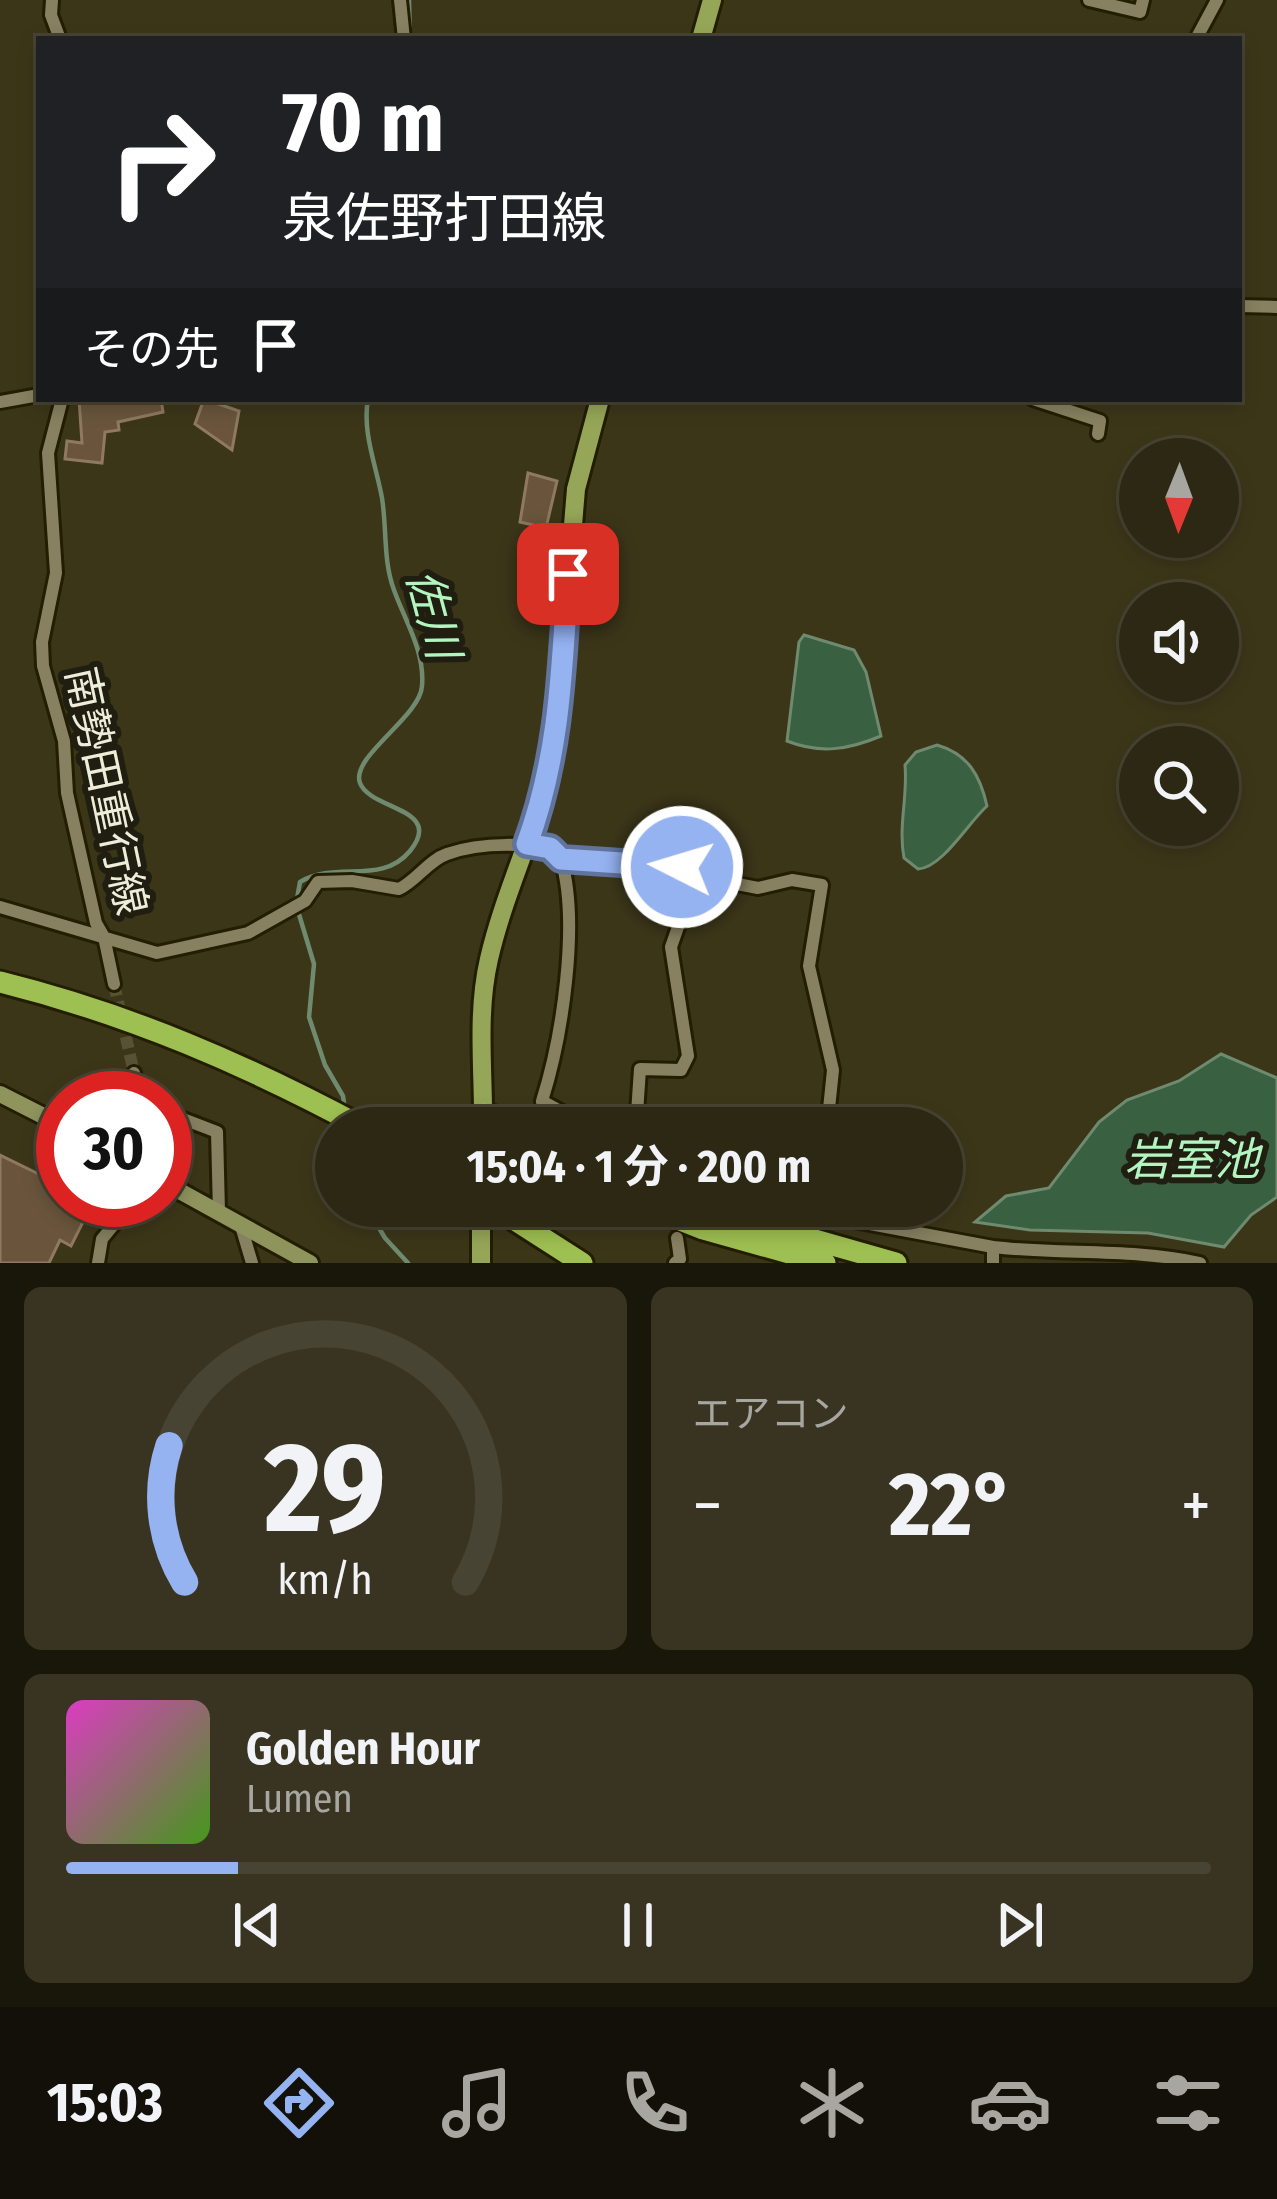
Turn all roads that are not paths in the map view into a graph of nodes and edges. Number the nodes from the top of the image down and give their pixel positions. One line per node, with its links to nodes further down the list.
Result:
1 (52, 0): 7 (street)
2 (400, 0): 8 (street)
3 (712, 0): 9 (main road)
4 (1089, 0): 5 (street)
5 (1143, 0)
6 (1210, 2): 10 (street)
7 (59, 36)
8 (404, 36)
9 (702, 36)
10 (1197, 36)
11 (1242, 306): 12 (street)
12 (1277, 307)
13 (36, 395): 14 (street)
14 (0, 402)
15 (61, 402): 23 (street, 南勢田重行線)
16 (599, 402): 19 (main road)
17 (1066, 405): 18 (street)
18 (1098, 434)
19 (527, 844): 20 (street); 23 (street); 28 (main road)
20 (561, 859): 21 (street); 29 (street)
21 (685, 874): 30 (street); 31 (street)
22 (0, 907): 23 (street)
23 (104, 937): 25 (street, 南勢田重行線)
24 (0, 982): 27 (highway)
25 (114, 984)
26 (0, 1094): 32 (street)
27 (325, 1107)
28 (483, 1107)
29 (553, 1107)
30 (637, 1107)
31 (829, 1107)
32 (36, 1112)
33 (192, 1122): 35 (street)
34 (192, 1198): 35 (street)
35 (219, 1212): 36 (street)
36 (240, 1224): 48 (street); 49 (street)
37 (112, 1227): 47 (street)
38 (482, 1227): 50 (main road)
39 (526, 1227): 51 (highway)
40 (699, 1227): 52 (highway)
41 (802, 1227): 44 (highway)
42 (858, 1227): 44 (street)
43 (677, 1238): 46 (street)
44 (903, 1247): 45 (street)
45 (993, 1247): 53 (street); 54 (street)
46 (680, 1262)
47 (98, 1263)
48 (252, 1263)
49 (310, 1263)
50 (481, 1263)
51 (579, 1263)
52 (825, 1263)
53 (993, 1263)
54 (1200, 1263)

